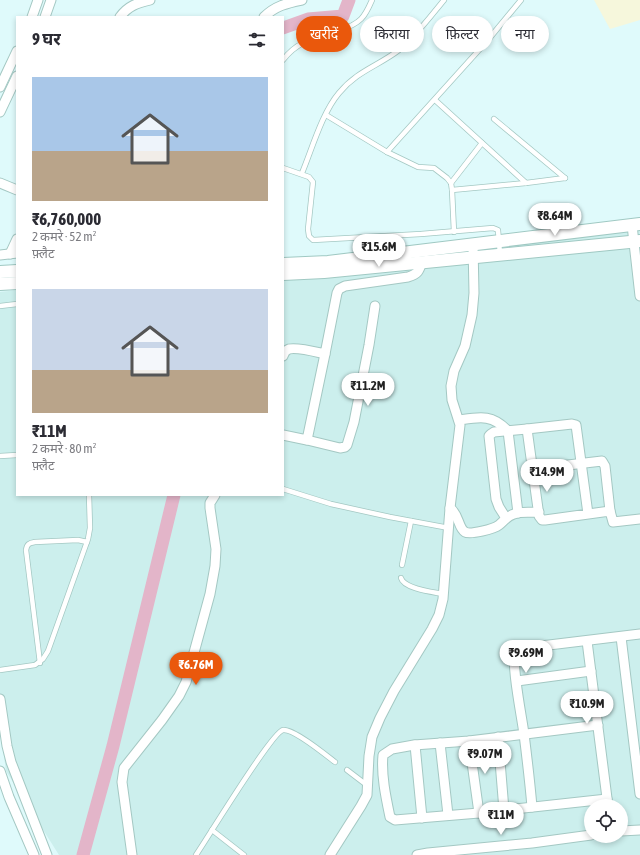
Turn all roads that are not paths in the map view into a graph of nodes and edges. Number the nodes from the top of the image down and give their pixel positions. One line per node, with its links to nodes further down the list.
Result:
1 (38, 0): 9 (street)
2 (51, 0): 10 (street)
3 (150, 0): 8 (street)
4 (299, 0): 12 (street)
5 (372, 0): 14 (lane)
6 (444, 0): 19 (lane)
7 (521, 0): 17 (lane)
8 (127, 4): 11 (street)
9 (32, 16)
10 (45, 16)
11 (121, 16)
12 (265, 16)
13 (16, 53): 16 (street)
14 (284, 59)
15 (16, 78): 18 (street)
16 (0, 87)
17 (435, 100): 21 (lane); 22 (lane)
18 (0, 110)
19 (326, 115): 22 (lane); 24 (lane)
20 (494, 119): 27 (lane)
21 (482, 143): 26 (lane); 27 (lane)
22 (388, 152): 26 (lane)
23 (284, 168): 24 (lane)
24 (302, 174): 31 (lane)
25 (0, 183): 28 (street)
26 (451, 183): 29 (lane)
27 (526, 183): 29 (lane)
28 (16, 190)
29 (452, 190): 31 (lane)
30 (636, 224): 32 (main road); 33 (street)
31 (454, 232): 32 (lane)
32 (499, 241): 34 (main road); 36 (lane)
33 (637, 241): 36 (main road); 45 (street)
34 (473, 250): 36 (main road); 38 (main road); 39 (main road); 51 (street)
35 (14, 253): 37 (street)
36 (500, 254)
37 (0, 255)
38 (422, 262): 42 (main road); 50 (street)
39 (284, 264)
40 (16, 271): 41 (main road)
41 (0, 272)
42 (284, 274)
43 (16, 283): 44 (main road)
44 (0, 284)
45 (640, 296)
46 (16, 304): 47 (lane)
47 (0, 306)
48 (375, 306): 55 (street)
49 (284, 354): 50 (street)
50 (325, 354): 55 (street)
51 (459, 420): 53 (street); 63 (street)
52 (527, 429): 53 (street); 58 (street); 59 (street)
53 (508, 431): 66 (street); 68 (street)
54 (284, 435): 55 (street)
55 (307, 440)
56 (16, 455): 57 (lane)
57 (0, 456)
58 (581, 463): 59 (street); 64 (street); 67 (street)
59 (534, 469): 65 (street)
60 (284, 489): 70 (lane)
61 (90, 496): 72 (lane)
62 (214, 496): 108 (street)
63 (450, 508): 68 (street); 71 (street)
64 (610, 511): 67 (street); 69 (street)
65 (539, 512): 66 (street); 67 (street)
66 (518, 513): 68 (street)
67 (588, 514)
68 (506, 518)
69 (640, 519)
70 (411, 521): 71 (lane); 73 (lane)
71 (449, 528): 75 (street)
72 (87, 542): 79 (lane); 79 (lane)
73 (402, 565)
74 (401, 578): 75 (lane)
75 (443, 594): 93 (street)
76 (640, 634): 77 (street)
77 (621, 636): 78 (street); 94 (street)
78 (587, 641): 81 (street); 82 (street)
79 (40, 663): 80 (lane)
80 (0, 670)
81 (591, 671): 82 (street); 84 (street)
82 (517, 681): 85 (street)
83 (0, 699): 107 (street)
84 (598, 725): 85 (street); 95 (street)
85 (524, 734): 86 (street); 97 (street)
86 (498, 737): 87 (street); 98 (street)
87 (469, 741): 88 (street); 99 (street)
88 (440, 743): 89 (street); 100 (street)
89 (415, 745): 101 (street); 101 (street)
90 (335, 762): 102 (lane)
91 (347, 770): 93 (lane)
92 (0, 771): 106 (street)
93 (368, 786): 111 (street)
94 (640, 794)
95 (607, 799)
96 (584, 804): 97 (street)
97 (532, 807): 98 (street)
98 (504, 810): 99 (street)
99 (479, 813): 100 (street)
100 (448, 816): 101 (street)
101 (422, 818)
102 (212, 830): 109 (lane); 110 (lane)
103 (640, 830): 104 (street)
104 (628, 831)
105 (584, 836): 112 (street)
106 (34, 855)
107 (47, 855)
108 (132, 855)
109 (196, 855)
110 (244, 855)
111 (330, 855)
112 (417, 855)

